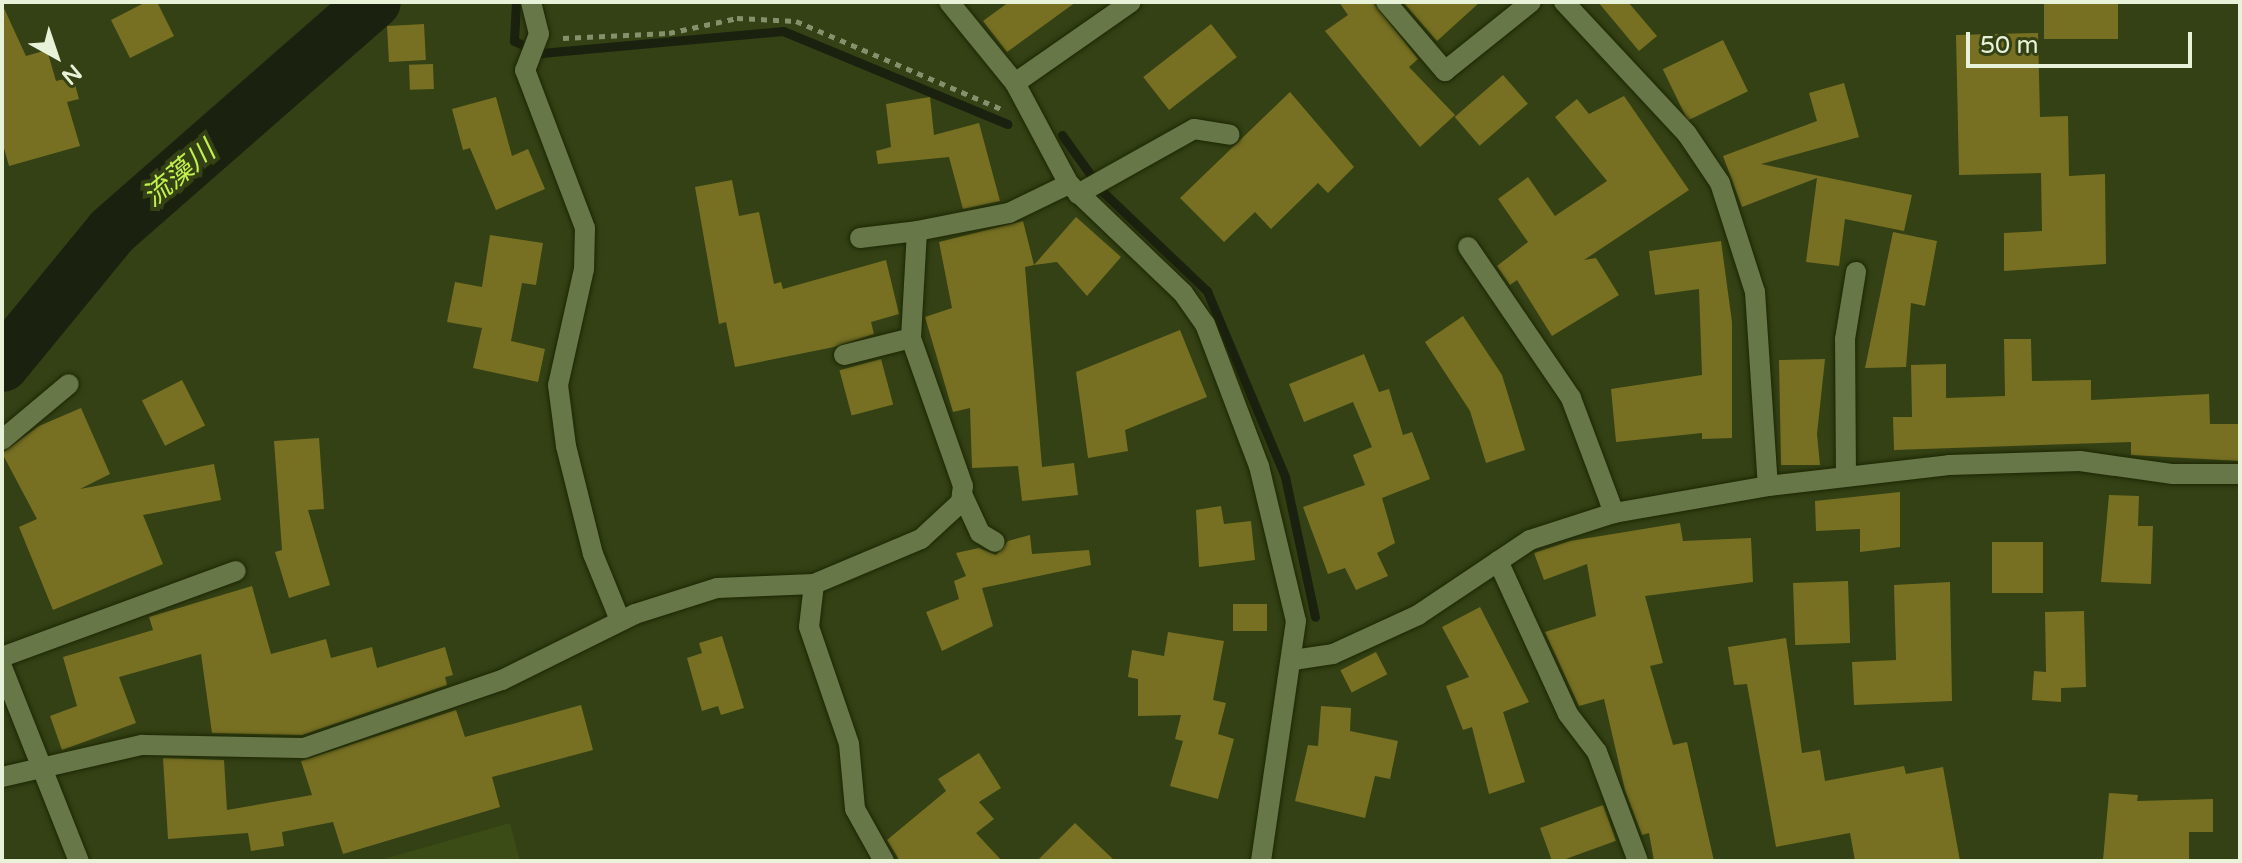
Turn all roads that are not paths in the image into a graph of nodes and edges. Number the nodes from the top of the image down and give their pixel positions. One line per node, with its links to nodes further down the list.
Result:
1 (531, 2): 28 (street)
2 (949, 2): 8 (street)
3 (1131, 2): 7 (street)
4 (1386, 2): 5 (street)
5 (1531, 2)
6 (1564, 2): 21 (street)
7 (1102, 9): 8 (street)
8 (1015, 83): 10 (street)
9 (1230, 135): 10 (street)
10 (1085, 186): 11 (street); 30 (street)
11 (917, 231): 12 (street); 15 (street)
12 (860, 238)
13 (1468, 247): 23 (street)
14 (1856, 272): 20 (street)
15 (911, 338): 16 (street); 22 (street)
16 (844, 355)
17 (69, 384): 18 (street)
18 (2, 440)
19 (2240, 474): 20 (street)
20 (1846, 477): 21 (street)
21 (1768, 486): 23 (street)
22 (962, 494): 24 (street); 27 (street)
23 (1614, 513): 25 (street)
24 (995, 542)
25 (1498, 561): 30 (street); 37 (street)
26 (236, 571): 29 (street)
27 (814, 584): 28 (street); 35 (street)
28 (620, 620): 32 (street)
29 (2, 657)
30 (1293, 660): 36 (street)
31 (2, 667): 32 (street)
32 (44, 771): 33 (street); 34 (street)
33 (2, 777)
34 (79, 861)
35 (884, 861)
36 (1261, 861)
37 (1638, 861)

